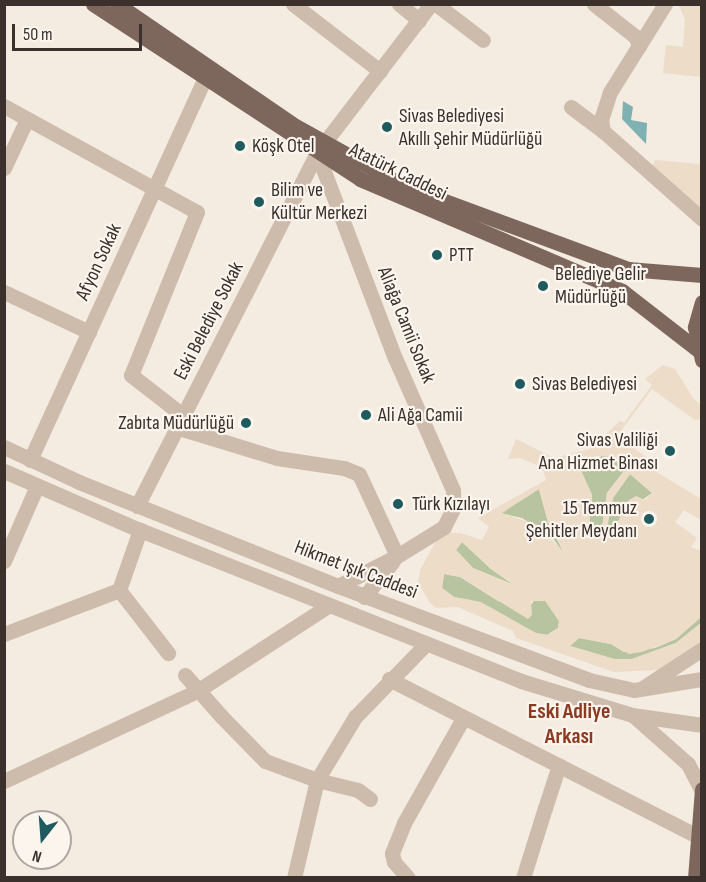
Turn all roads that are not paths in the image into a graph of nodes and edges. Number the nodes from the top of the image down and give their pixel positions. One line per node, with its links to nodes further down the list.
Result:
1 (93, 4): 13 (main road, Atatürk Caddesi)
2 (117, 4): 18 (main road, Atatürk Caddesi)
3 (293, 4): 12 (street)
4 (399, 4): 9 (street)
5 (431, 4): 9 (street, Eski Belediye Sokak)
6 (436, 4): 10 (street)
7 (594, 4): 11 (street)
8 (665, 4): 11 (street)
9 (419, 20): 12 (street, Eski Belediye Sokak)
10 (483, 40)
11 (639, 47): 17 (street)
12 (380, 71): 18 (street, Eski Belediye Sokak)
13 (204, 80): 18 (main road, Atatürk Caddesi); 20 (street, Afyon Sokak)
14 (4, 106): 16 (street)
15 (571, 107): 17 (street)
16 (27, 119): 19 (street); 20 (street)
17 (603, 131): 21 (street)
18 (320, 148): 22 (main road, Atatürk Caddesi); 26 (main road, Atatürk Caddesi); 27 (street, Eski Belediye Sokak); 34 (street, Aliağa Camii Sokak)
19 (4, 168)
20 (156, 190): 25 (street, Afyon Sokak); 27 (street)
21 (702, 219)
22 (702, 274)
23 (4, 292): 25 (street)
24 (702, 302): 26 (main road)
25 (89, 332): 29 (street, Afyon Sokak)
26 (700, 355)
27 (182, 422): 32 (street, Eski Belediye Sokak); 34 (street)
28 (4, 447): 29 (street, Hikmet Işık Caddesi)
29 (30, 460): 32 (street, Hikmet Işık Caddesi)
30 (4, 471): 31 (street)
31 (37, 486): 33 (street); 35 (street)
32 (137, 506): 36 (street, Hikmet Işık Caddesi)
33 (141, 530): 37 (street); 39 (street)
34 (397, 556): 36 (street, Aliağa Camii Sokak); 38 (street, Aliağa Camii Sokak)
35 (4, 561)
36 (338, 586): 38 (street, Hikmet Işık Caddesi)
37 (119, 590): 40 (street); 43 (street)
38 (364, 597): 47 (street, Hikmet Işık Caddesi)
39 (328, 606): 41 (street); 48 (street)
40 (4, 634)
41 (426, 644): 45 (street); 49 (street)
42 (702, 649): 47 (street)
43 (168, 653)
44 (185, 675): 48 (street)
45 (389, 679): 50 (street); 53 (street)
46 (702, 679): 47 (street, Hikmet Işık Caddesi)
47 (640, 689)
48 (197, 691): 53 (street); 54 (street)
49 (632, 715): 51 (street); 55 (street)
50 (462, 720): 52 (street); 59 (street)
51 (702, 725)
52 (559, 765): 57 (street); 60 (street)
53 (317, 780): 56 (street); 58 (street)
54 (4, 781)
55 (701, 790): 57 (main road)
56 (370, 798)
57 (695, 835): 61 (main road)
58 (294, 878)
59 (408, 878)
60 (523, 878)
61 (694, 878)

